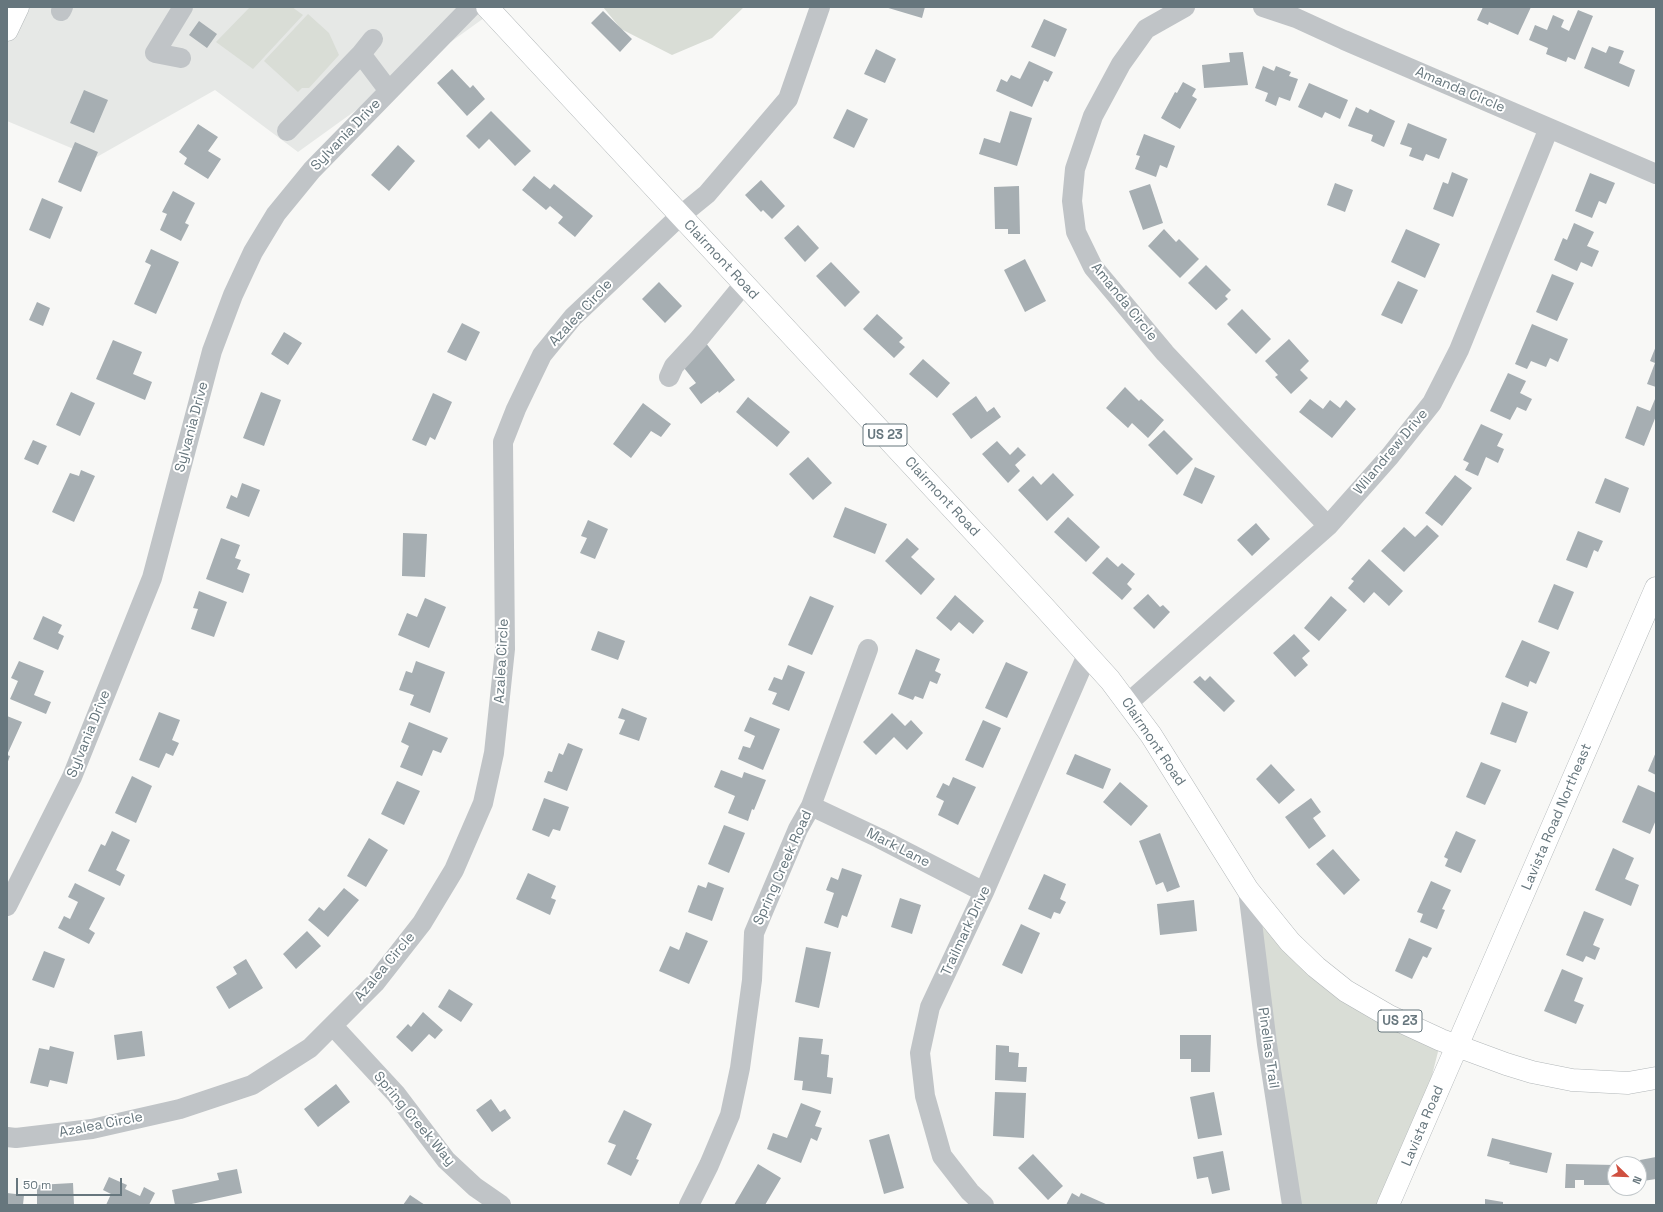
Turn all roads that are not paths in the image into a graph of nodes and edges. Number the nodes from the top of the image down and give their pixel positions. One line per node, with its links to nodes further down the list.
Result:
1 (18, 7): 8 (main road)
2 (183, 7): 11 (street)
3 (471, 7): 12 (street, Sylvania Drive)
4 (487, 7): 16 (main road, Clairmont Road / US 23)
5 (820, 7): 16 (street, Azalea Circle)
6 (1185, 7): 19 (street, Amanda Circle)
7 (1263, 7): 13 (street, Amanda Circle)
8 (7, 30)
9 (373, 39): 10 (street)
10 (361, 54): 12 (street); 14 (street)
11 (181, 58)
12 (389, 91): 27 (street, Sylvania Drive)
13 (1549, 128): 15 (street, Amanda Circle); 19 (street, Wilandrew Drive)
14 (287, 131)
15 (1656, 174)
16 (680, 216): 17 (main road, Clairmont Road / US 23); 28 (street, Azalea Circle)
17 (744, 284): 18 (street); 22 (main road, Clairmont Road / US 23)
18 (668, 377)
19 (1328, 526): 23 (street, Wilandrew Drive)
20 (1656, 588): 29 (main road, Lavista Road Northeast)
21 (868, 649): 24 (street, Spring Creek Road)
22 (1088, 655): 23 (main road, Clairmont Road / US 23); 26 (street, Trailmark Drive)
23 (1128, 703): 25 (main road, Clairmont Road / US 23)
24 (811, 806): 26 (street, Mark Lane); 34 (street, Spring Creek Road)
25 (1248, 890): 29 (main road, US 23); 35 (street, Pinellas Trail)
26 (984, 892): 32 (street, Trailmark Drive)
27 (7, 906)
28 (333, 1026): 31 (street, Azalea Circle); 33 (street, Spring Creek Way)
29 (1457, 1046): 30 (main road, US 23); 36 (main road, Lavista Road)
30 (1656, 1078)
31 (7, 1137)
32 (973, 1201)
33 (501, 1205)
34 (689, 1205)
35 (1292, 1205)
36 (1388, 1205)

